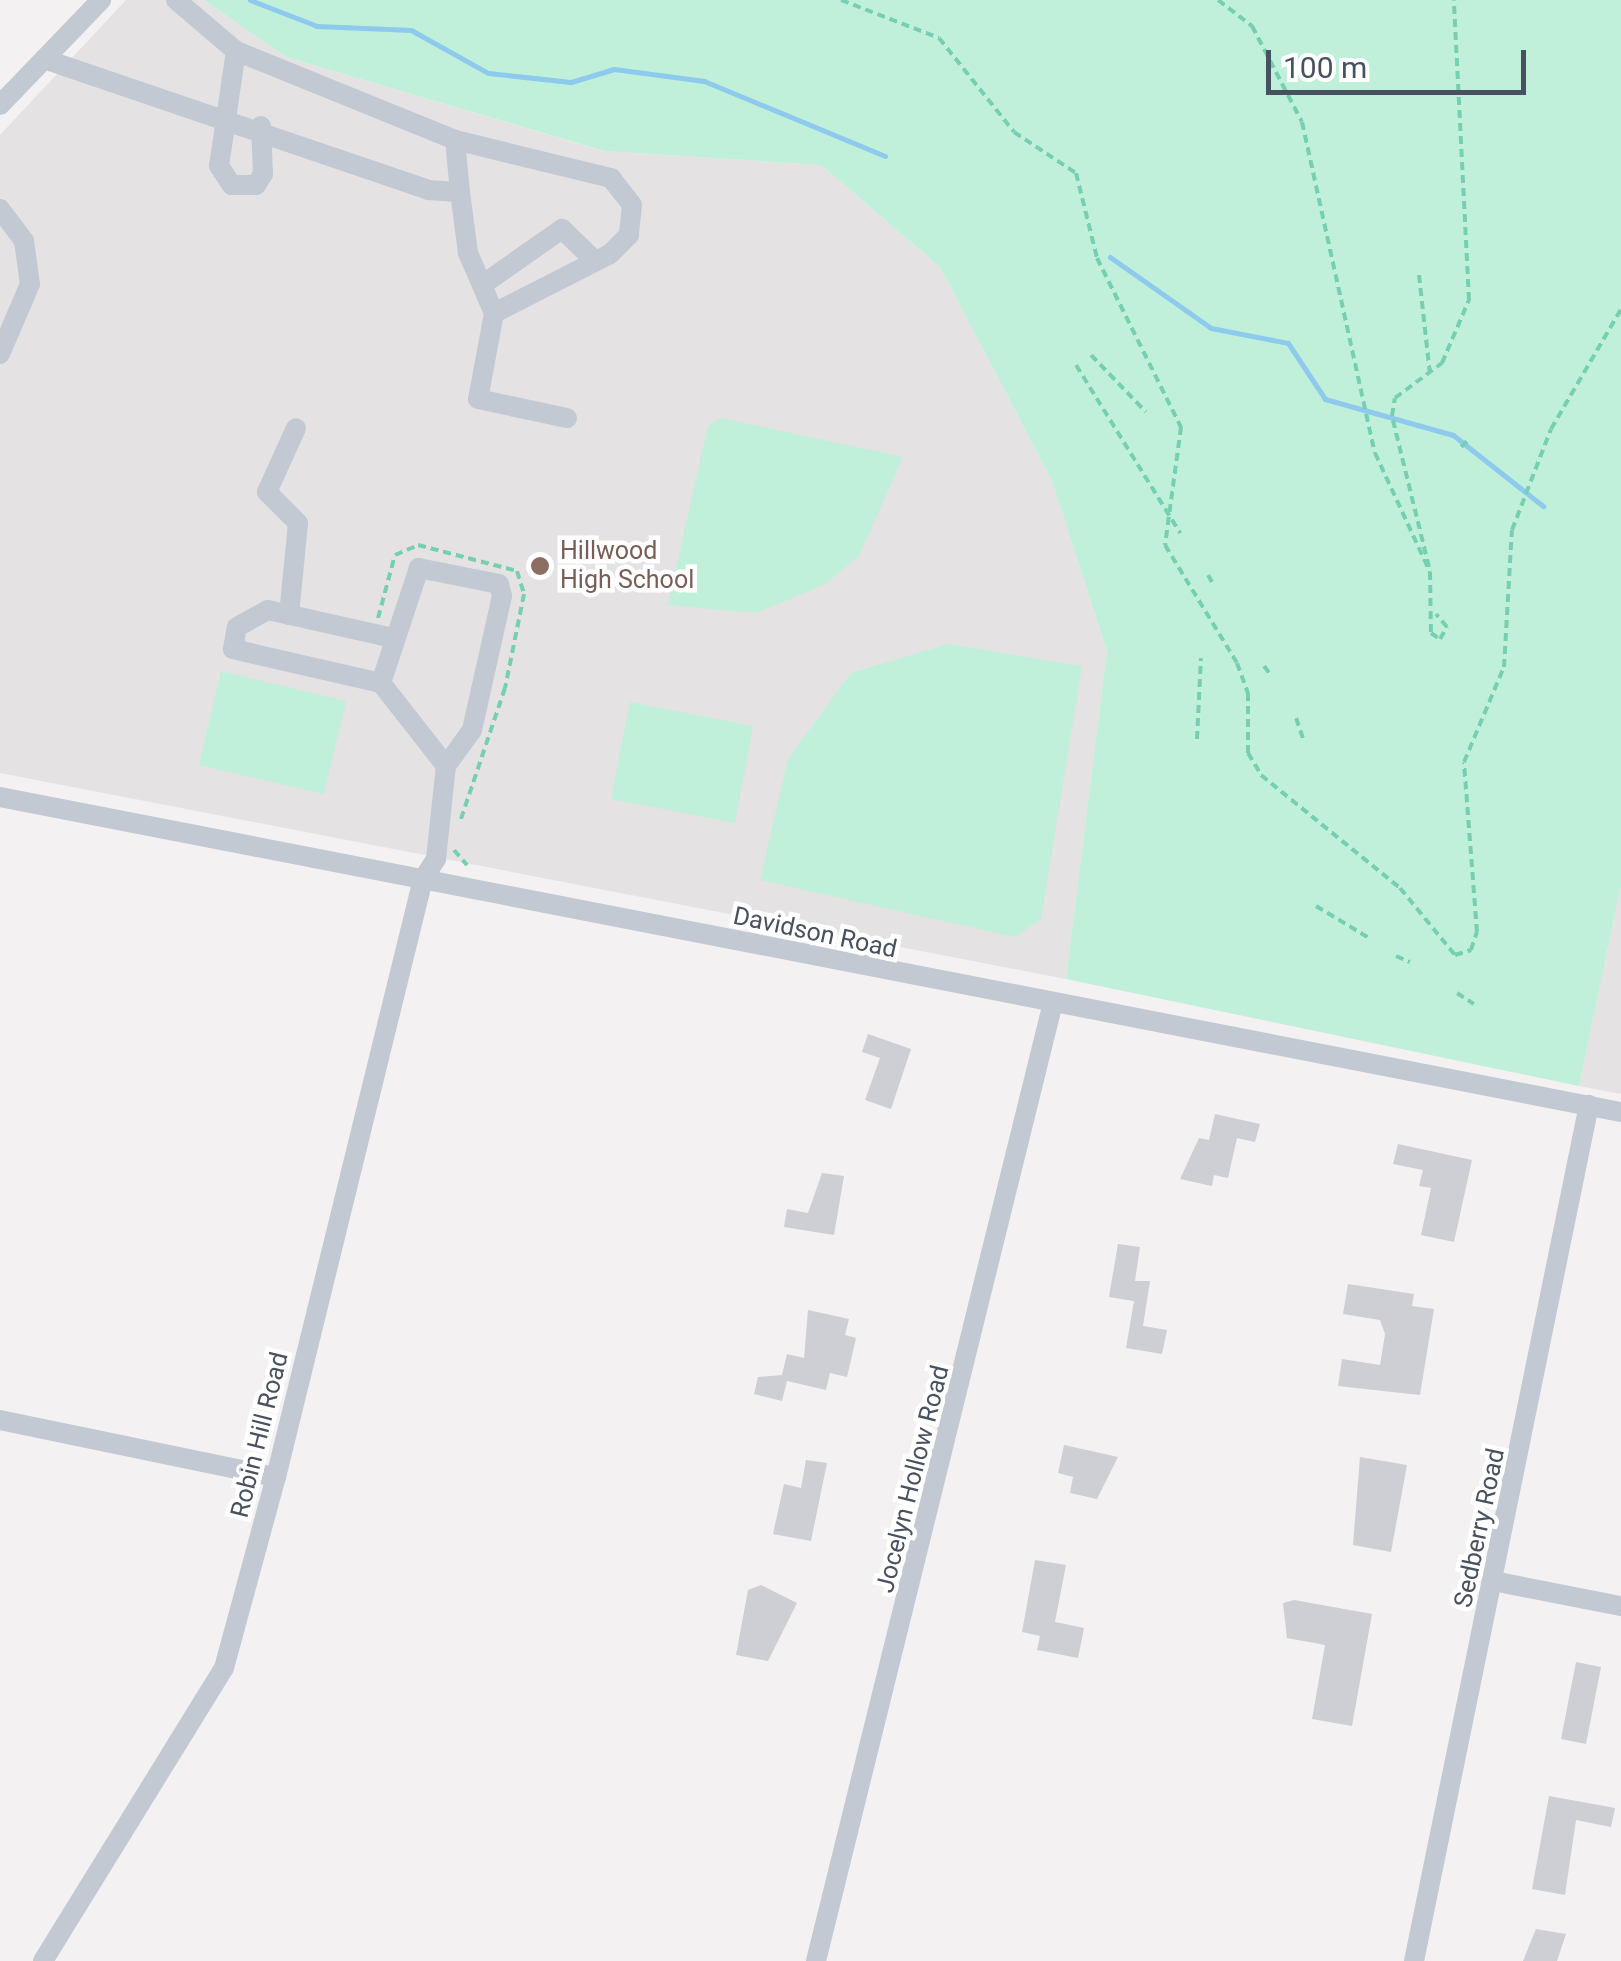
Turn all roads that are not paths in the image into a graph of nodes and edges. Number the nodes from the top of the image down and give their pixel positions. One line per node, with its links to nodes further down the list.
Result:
1 (101, 0): 4 (street)
2 (176, 0): 3 (street)
3 (236, 51): 6 (street); 8 (street)
4 (44, 59): 5 (street); 6 (street)
5 (0, 105)
6 (225, 117): 7 (street); 7 (street)
7 (261, 126): 9 (street)
8 (455, 140): 9 (street); 11 (street)
9 (460, 192): 12 (street)
10 (0, 209): 14 (street)
11 (595, 262): 12 (street); 13 (street)
12 (482, 285): 13 (street)
13 (494, 313): 15 (street)
14 (0, 354)
15 (566, 418)
16 (296, 428): 17 (street)
17 (289, 615): 18 (street); 19 (street)
18 (393, 638): 19 (street); 20 (street)
19 (381, 684): 20 (street)
20 (446, 766): 22 (street, Robin Hill Road)
21 (0, 797): 22 (street, Davidson Road)
22 (422, 878): 23 (street, Davidson Road); 27 (street, Robin Hill Road)
23 (1052, 1007): 24 (street, Davidson Road); 31 (street, Jocelyn Hollow Road)
24 (1589, 1106): 25 (street, Davidson Road); 28 (street, Sedberry Road)
25 (1621, 1112)
26 (0, 1420): 27 (street)
27 (276, 1476): 30 (street, Robin Hill Road)
28 (1492, 1581): 29 (street); 32 (street, Sedberry Road)
29 (1621, 1606)
30 (43, 1961)
31 (816, 1961)
32 (1414, 1961)

